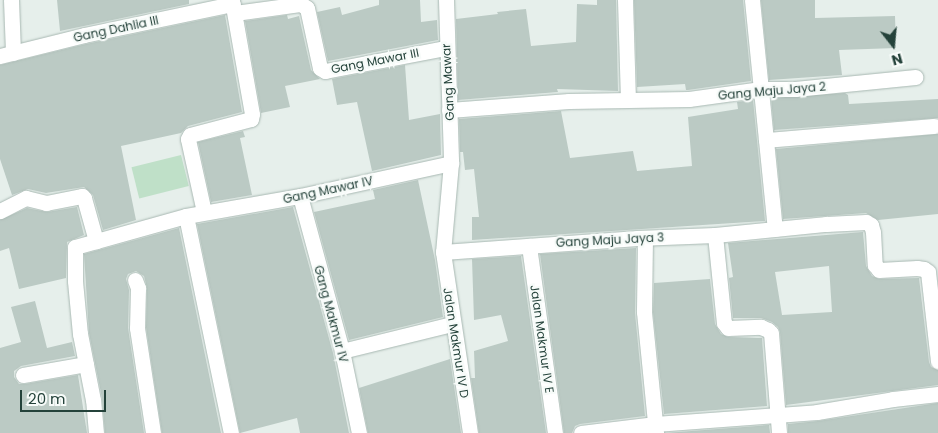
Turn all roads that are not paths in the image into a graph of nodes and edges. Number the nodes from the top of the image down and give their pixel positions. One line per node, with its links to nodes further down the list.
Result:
1 (11, 0): 7 (street)
2 (446, 0): 6 (street, Gang Mawar)
3 (625, 0): 10 (street)
4 (752, 0): 9 (street)
5 (233, 6): 6 (street, Gang Mawar III); 7 (street, Gang Dahlia III); 17 (street)
6 (446, 48): 11 (street, Gang Mawar)
7 (7, 55)
8 (915, 78): 9 (street, Gang Maju Jaya 2)
9 (761, 89): 10 (street, Gang Maju Jaya 2); 13 (street)
10 (628, 99): 11 (street, Gang Maju Jaya 2)
11 (449, 110): 14 (street, Gang Mawar)
12 (934, 126): 13 (street)
13 (766, 140): 19 (street)
14 (451, 163): 15 (street, Gang Mawar IV); 24 (street)
15 (300, 196): 17 (street, Gang Mawar IV); 27 (street, Gang Makmur IV)
16 (0, 211): 22 (street)
17 (204, 212): 18 (street, Gang Mawar IV)
18 (186, 216): 22 (street, Gang Mawar IV); 36 (street)
19 (775, 229): 20 (street, Gang Maju Jaya 3); 28 (street, Gang Maju Jaya 3)
20 (715, 235): 21 (street, Gang Maju Jaya 3); 32 (street)
21 (645, 238): 23 (street, Gang Maju Jaya 3); 33 (street)
22 (96, 241): 29 (street, Gang Mawar IV)
23 (529, 246): 24 (street, Gang Maju Jaya 3); 39 (street, Jalan Makmur IV E)
24 (443, 252): 26 (street, Jalan Makmur IV D)
25 (135, 280): 35 (street)
26 (452, 324): 27 (street); 38 (street, Jalan Makmur IV D)
27 (342, 351): 37 (street, Gang Makmur IV)
28 (938, 361)
29 (86, 364): 30 (street); 34 (street)
30 (23, 375)
31 (938, 394): 32 (street)
32 (776, 415): 33 (street); 41 (street)
33 (655, 428): 40 (street)
34 (96, 433)
35 (153, 433)
36 (231, 433)
37 (359, 433)
38 (470, 433)
39 (555, 433)
40 (581, 433)
41 (779, 433)

